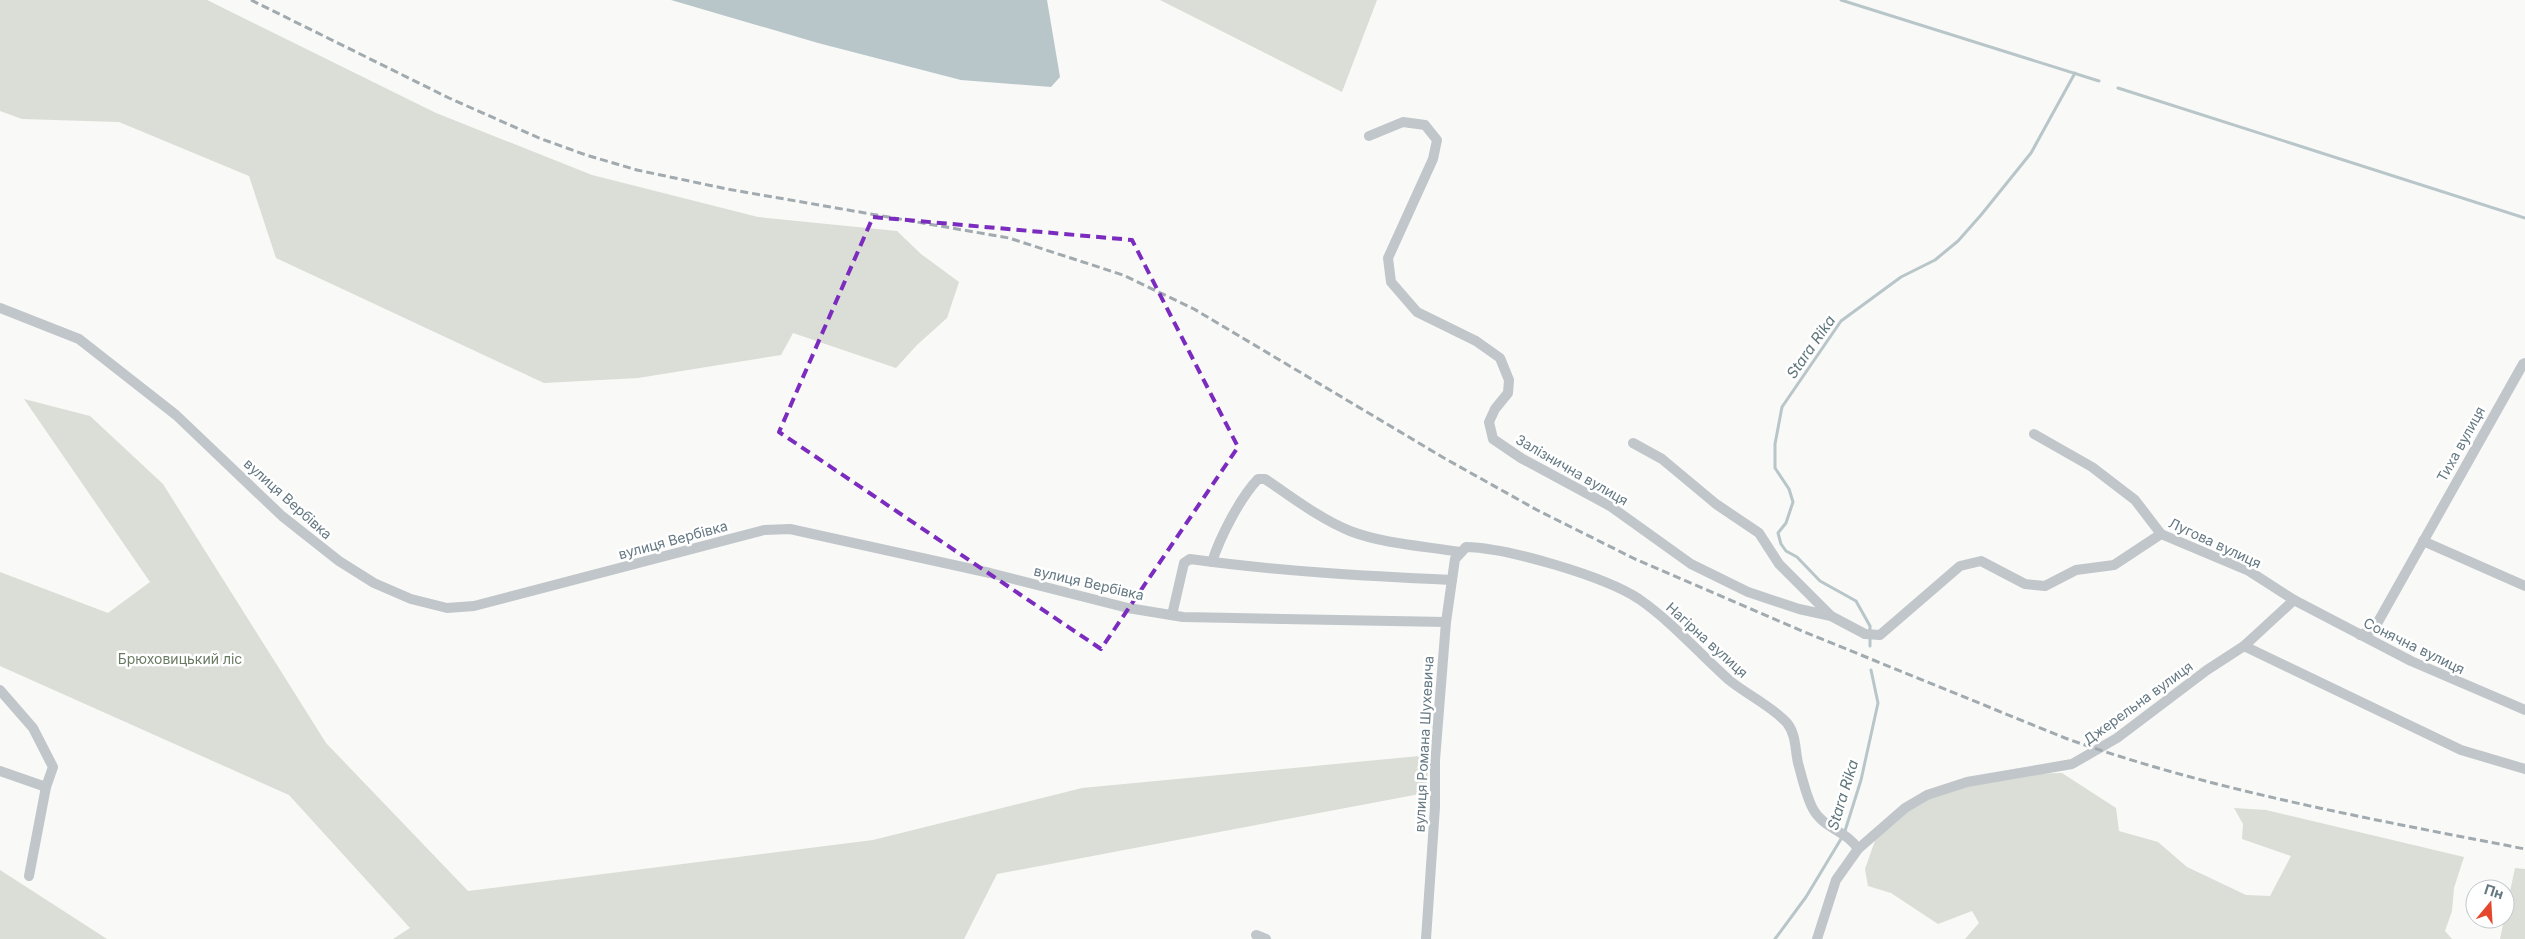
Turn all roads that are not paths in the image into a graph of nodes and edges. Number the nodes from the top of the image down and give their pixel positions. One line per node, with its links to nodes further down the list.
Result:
1 (1369, 136): 14 (street, Залізнична вулиця)
2 (1, 311): 13 (street, вулиця Вербівка)
3 (2525, 363): 7 (street, Тиха вулиця)
4 (2034, 434): 6 (street, Лугова вулиця)
5 (1633, 443): 14 (street, Залізнична вулиця)
6 (2161, 534): 12 (street, Лугова вулиця); 14 (street, Залізнична вулиця)
7 (2423, 541): 11 (street); 16 (street, Тиха вулиця)
8 (1460, 552): 9 (street, Нагірна вулиця); 10 (street, вулиця Романа Шухевича); 23 (street, Нагірна вулиця)
9 (1212, 562): 10 (street); 13 (street)
10 (1452, 580): 15 (street, вулиця Романа Шухевича)
11 (2525, 586)
12 (2294, 600): 16 (street, Сонячна вулиця); 17 (street, Джерельна вулиця)
13 (1172, 615): 15 (street, вулиця Вербівка)
14 (1831, 616)
15 (1446, 622): 27 (street, вулиця Романа Шухевича)
16 (2360, 635): 19 (street, Сонячна вулиця)
17 (2244, 646): 20 (street); 23 (street, Джерельна вулиця)
18 (0, 690): 22 (street)
19 (2525, 710)
20 (2525, 769)
21 (0, 770): 22 (street)
22 (46, 787): 24 (street)
23 (1855, 844): 28 (street, Джерельна вулиця)
24 (29, 876)
25 (1256, 934): 26 (street)
26 (1266, 939)
27 (1426, 939)
28 (1817, 939)

